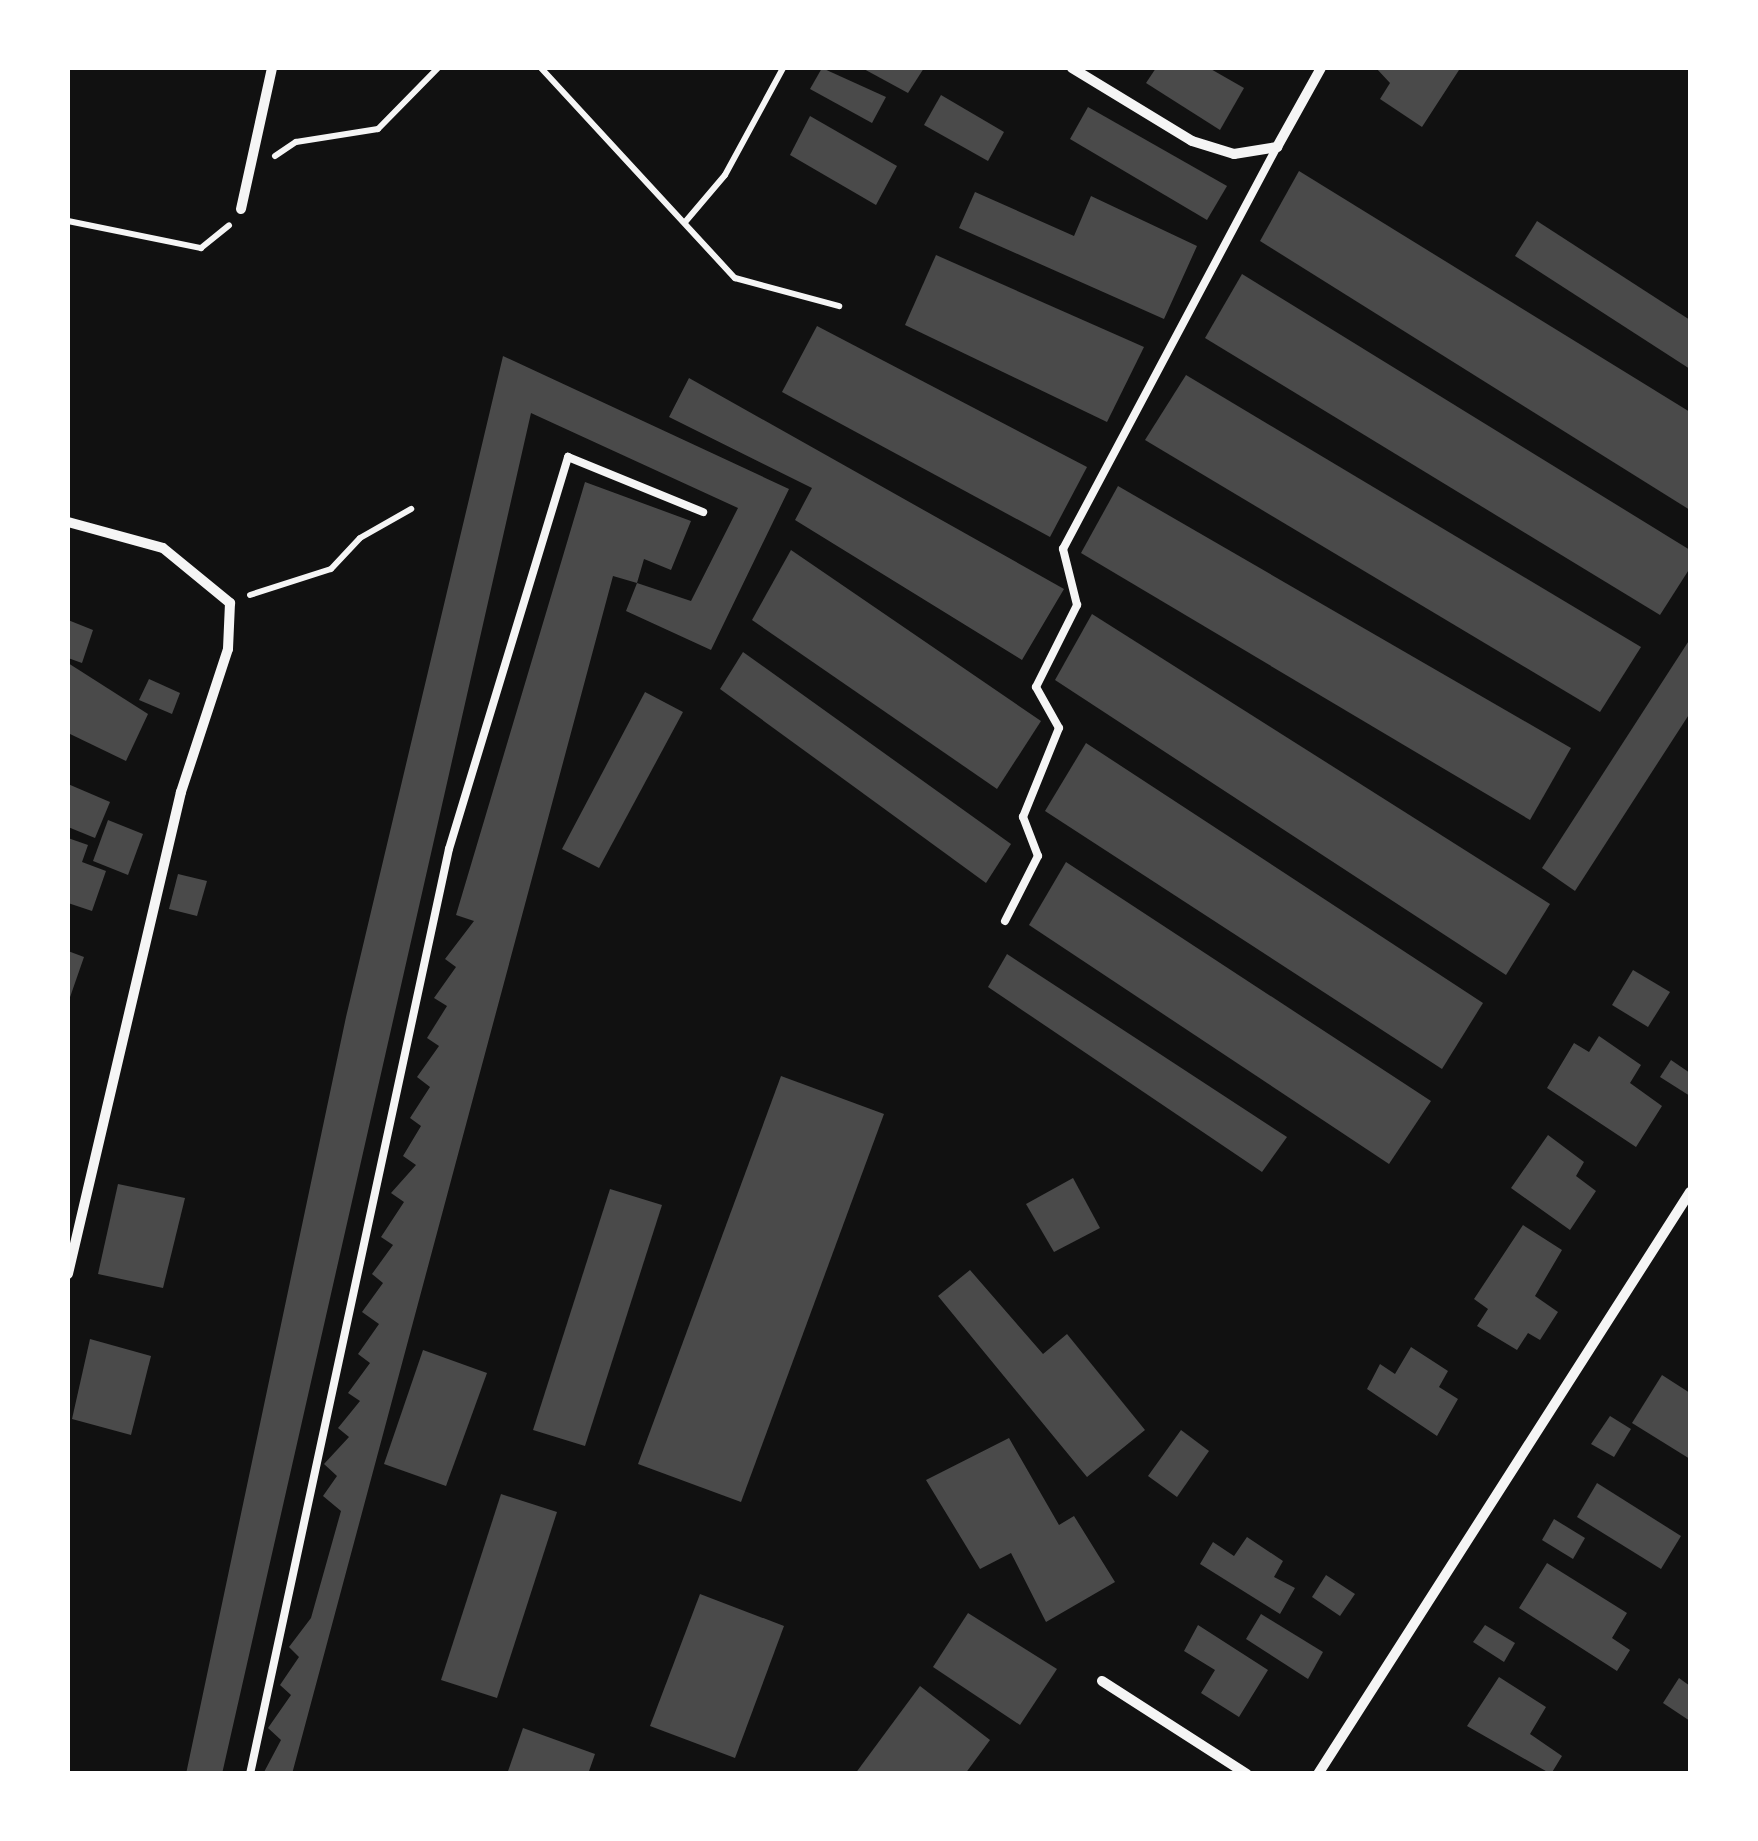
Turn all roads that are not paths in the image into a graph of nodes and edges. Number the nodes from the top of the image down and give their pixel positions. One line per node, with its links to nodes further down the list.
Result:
1 (272, 68): 5 (street)
2 (1072, 68): 4 (street)
3 (1321, 68): 4 (street)
4 (1277, 147): 8 (lane)
5 (241, 209)
6 (703, 512): 12 (lane)
7 (68, 522): 10 (street)
8 (1005, 921)
9 (1690, 1192): 14 (street)
10 (68, 1274)
11 (1102, 1682): 13 (street)
12 (250, 1774)
13 (1246, 1774)
14 (1318, 1774)

